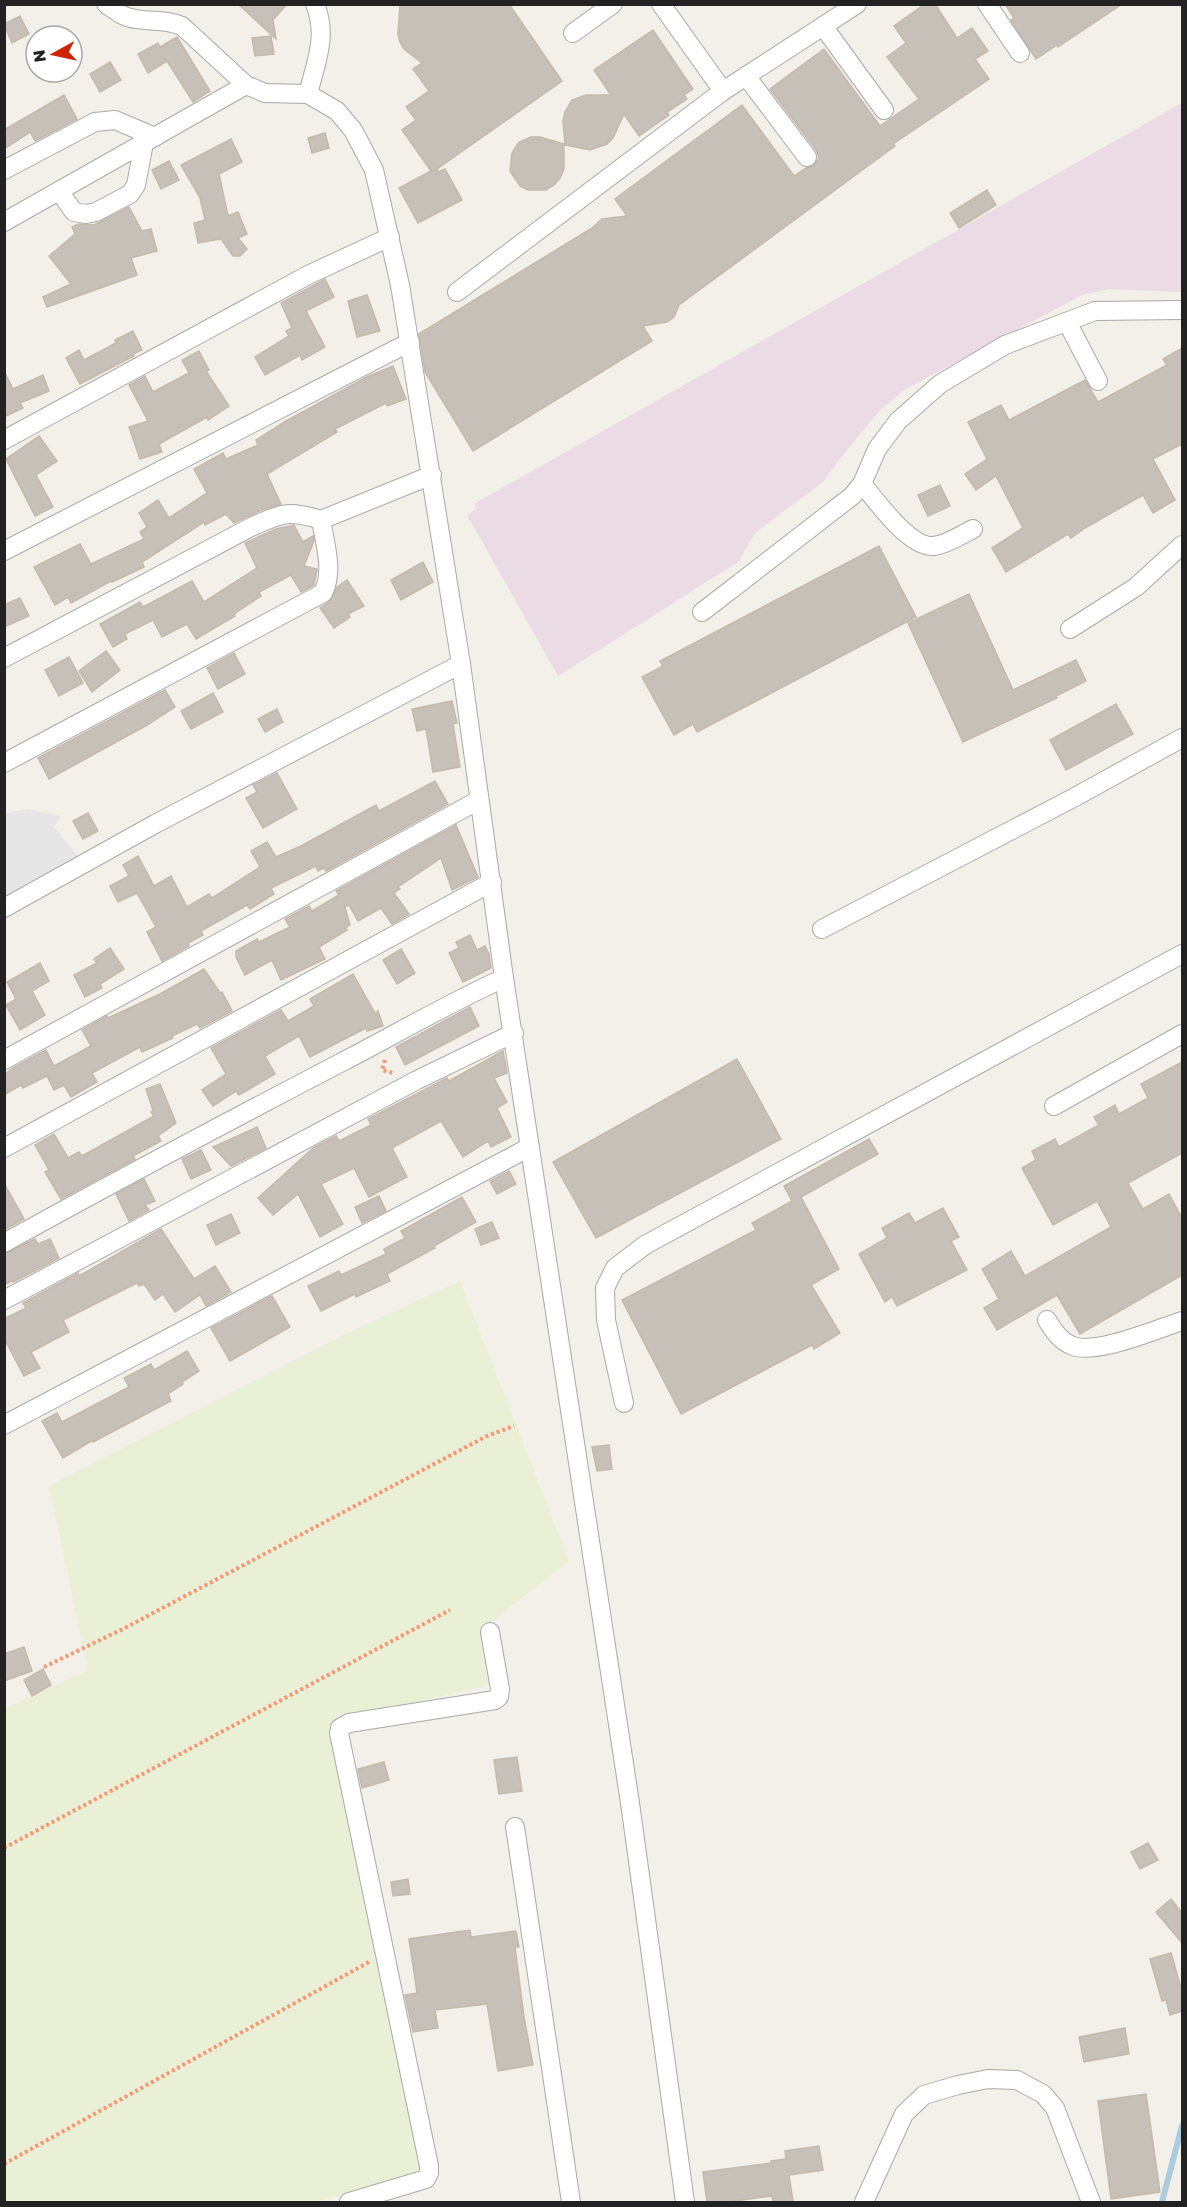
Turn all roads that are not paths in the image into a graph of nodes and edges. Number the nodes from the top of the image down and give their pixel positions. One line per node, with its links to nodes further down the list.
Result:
1 (106, 4): 11 (street)
2 (315, 4): 13 (street)
3 (613, 4): 8 (street)
4 (661, 4): 12 (street)
5 (857, 4): 7 (street)
6 (987, 4): 9 (street)
7 (823, 26): 10 (street); 14 (street)
8 (573, 33)
9 (1020, 53)
10 (746, 76): 12 (street); 16 (street)
11 (246, 85): 13 (street); 15 (street)
12 (723, 91): 21 (street)
13 (308, 94): 20 (street)
14 (884, 110)
15 (149, 140): 17 (street); 18 (street); 18 (street)
16 (807, 158)
17 (4, 170)
18 (59, 191): 19 (street)
19 (4, 222)
20 (390, 237): 24 (street); 26 (street)
21 (457, 292)
22 (1182, 310): 23 (street)
23 (1067, 322): 25 (street); 28 (street)
24 (410, 342): 27 (street); 32 (street)
25 (1098, 381)
26 (4, 440)
27 (432, 475): 29 (street); 36 (street)
28 (862, 483): 30 (street); 33 (street)
29 (321, 520): 35 (street); 38 (street)
30 (973, 529)
31 (1182, 544): 34 (street)
32 (4, 551)
33 (702, 612)
34 (1070, 629)
35 (4, 658)
36 (461, 664): 39 (street); 41 (street)
37 (1182, 738): 42 (street)
38 (4, 763)
39 (479, 800): 40 (street); 47 (street)
40 (492, 882): 44 (street); 50 (street)
41 (4, 908)
42 (822, 928)
43 (1182, 954): 55 (street)
44 (504, 978): 45 (street); 51 (street)
45 (514, 1033): 49 (street); 52 (street)
46 (1182, 1034): 48 (street)
47 (4, 1060)
48 (1054, 1106)
49 (530, 1147): 56 (street); 61 (street)
50 (4, 1148)
51 (4, 1243)
52 (4, 1300)
53 (1047, 1320): 54 (street)
54 (1182, 1321)
55 (624, 1403)
56 (4, 1425)
57 (490, 1632): 59 (street)
58 (515, 1827): 60 (street)
59 (349, 2202)
60 (571, 2202)
61 (686, 2202)
62 (864, 2202): 63 (street)
63 (1091, 2202)

